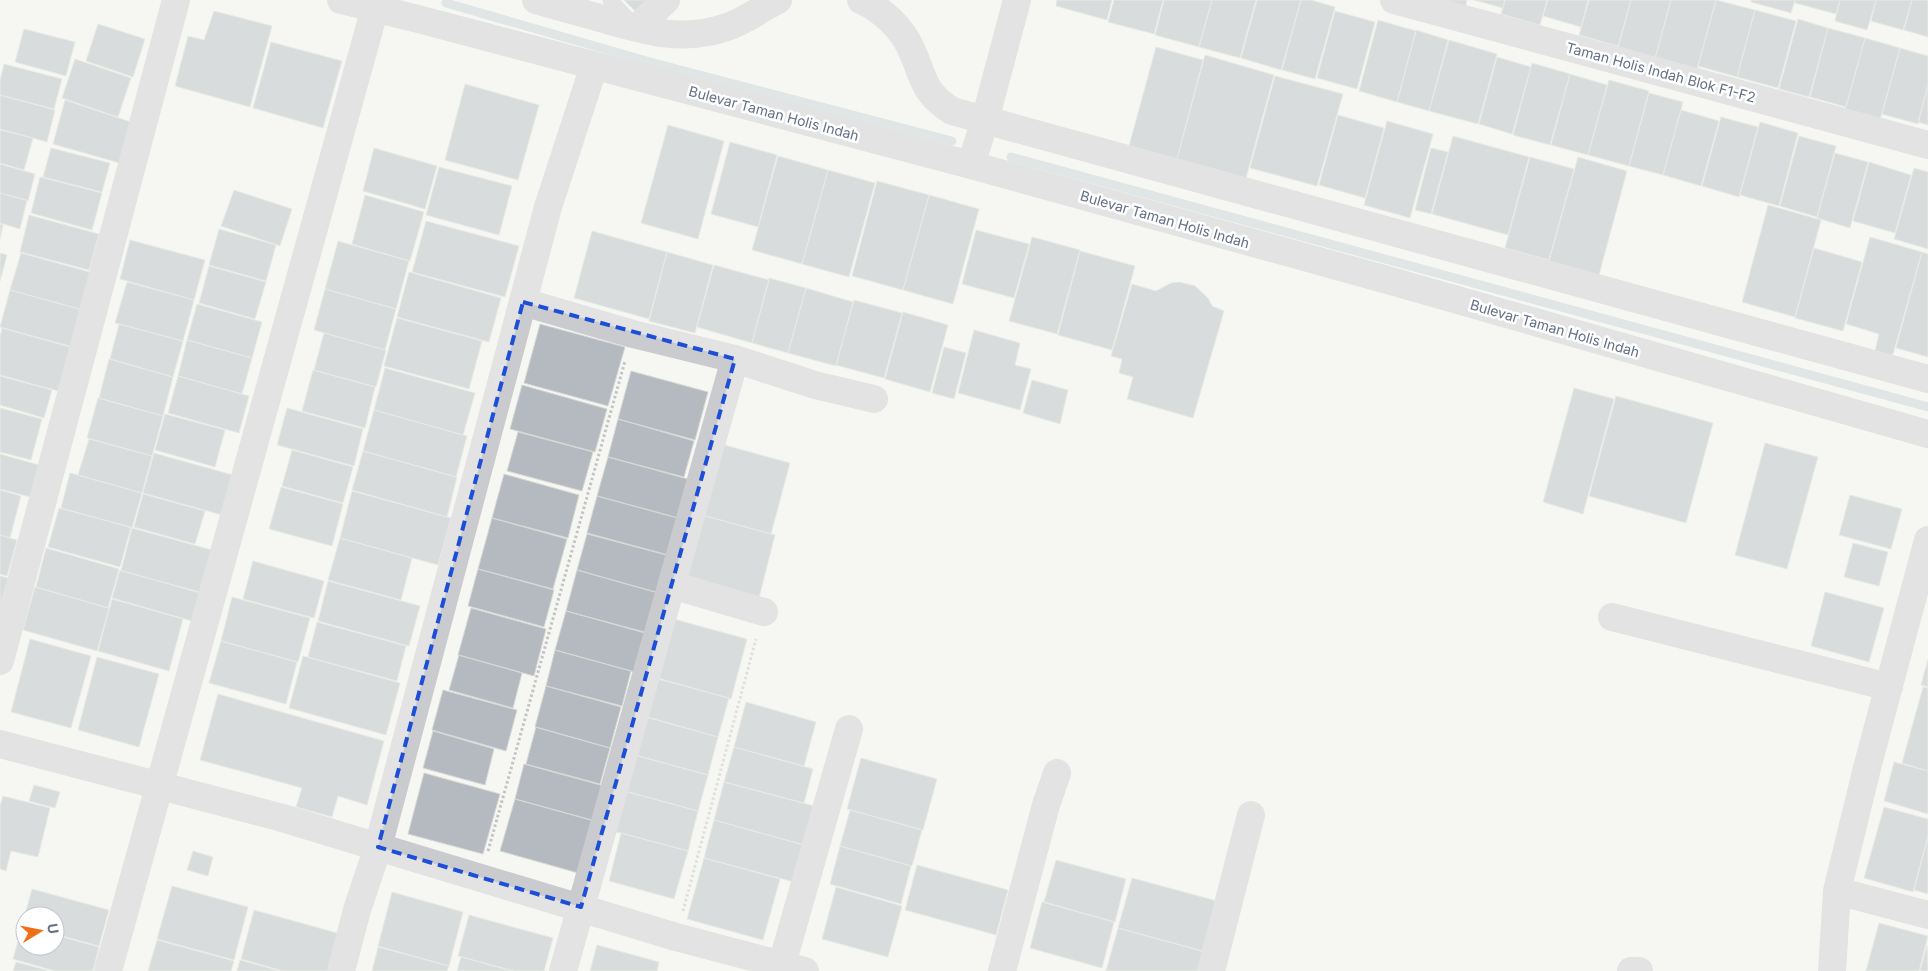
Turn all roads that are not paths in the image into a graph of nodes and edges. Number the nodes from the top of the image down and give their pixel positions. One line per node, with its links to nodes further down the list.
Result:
1 (176, 0): 26 (street)
2 (341, 0): 10 (street, Bulevar Taman Holis Indah)
3 (536, 0): 12 (street)
4 (610, 0): 12 (lane)
5 (666, 0): 12 (street)
6 (778, 0): 12 (street)
7 (861, 0): 14 (street)
8 (1017, 0): 14 (street)
9 (1394, 0): 15 (street, Taman Holis Indah Blok F1-F2)
10 (375, 8): 11 (street, Bulevar Taman Holis Indah); 31 (street)
11 (421, 9): 13 (street, Bulevar Taman Holis Indah)
12 (637, 28)
13 (594, 66): 16 (street, Bulevar Taman Holis Indah); 17 (street)
14 (985, 120): 16 (street); 19 (street)
15 (1928, 145)
16 (971, 165): 21 (street, Bulevar Taman Holis Indah)
17 (523, 302): 18 (street); 33 (street)
18 (736, 359): 20 (street); 23 (street)
19 (1928, 379)
20 (874, 400)
21 (1928, 434)
22 (1928, 540): 27 (street)
23 (672, 585): 24 (street); 35 (street)
24 (764, 612)
25 (1612, 617): 27 (street)
26 (0, 662)
27 (1889, 687): 34 (street)
28 (849, 729): 37 (street)
29 (0, 744): 31 (street)
30 (1057, 774): 41 (street)
31 (160, 786): 33 (street); 38 (street)
32 (1251, 815): 42 (street)
33 (378, 847): 35 (street); 39 (street)
34 (1837, 891): 36 (street); 45 (street)
35 (581, 907): 37 (street); 40 (street)
36 (1928, 916)
37 (789, 969)
38 (108, 971)
39 (341, 971)
40 (563, 971)
41 (1002, 971)
42 (1211, 971)
43 (1631, 971): 44 (street)
44 (1639, 971)
45 (1832, 971)

